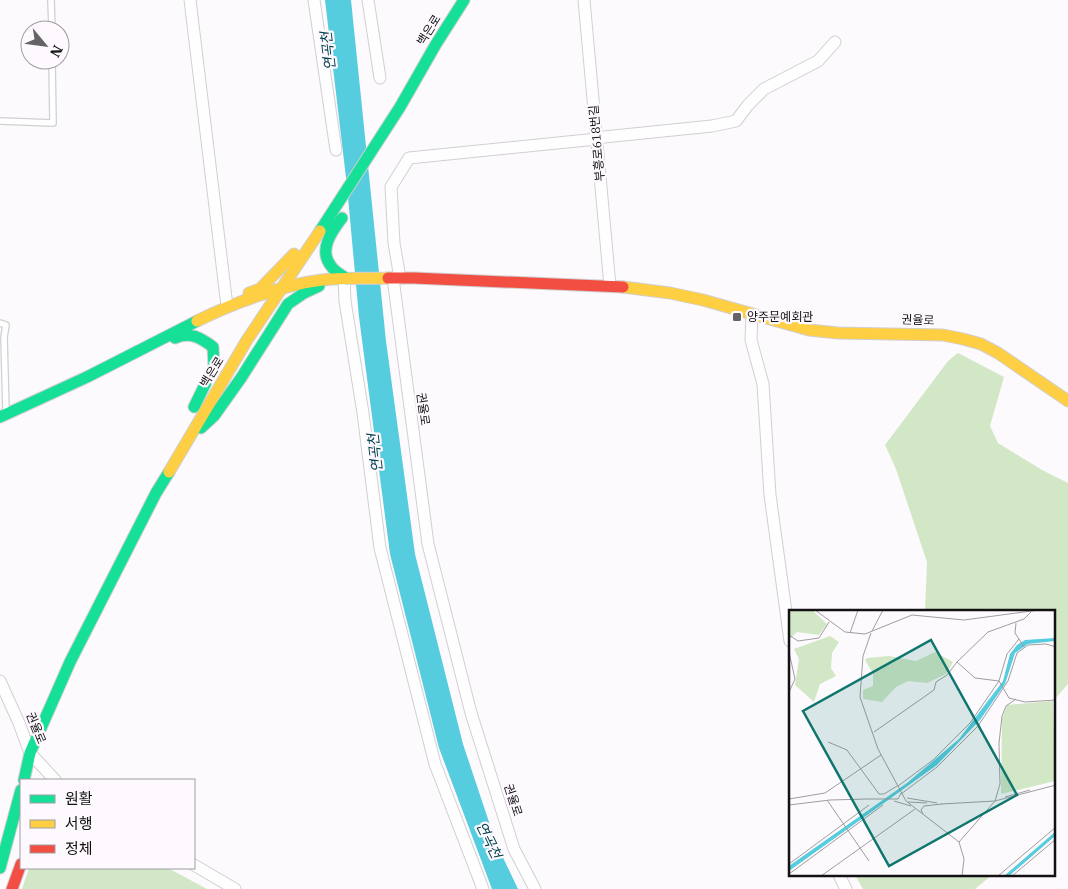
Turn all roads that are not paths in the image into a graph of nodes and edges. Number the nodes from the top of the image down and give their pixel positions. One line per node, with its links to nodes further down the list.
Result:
1 (51, 0): 7 (lane)
2 (190, 0): 20 (street)
3 (314, 0): 14 (street)
4 (368, 0): 10 (street)
5 (464, 0): 12 (main road, 백은로)
6 (584, 0): 13 (street, 부흥로618번길)
7 (52, 20)
8 (835, 42): 13 (street)
9 (52, 70): 11 (lane)
10 (380, 78)
11 (0, 121)
12 (388, 133): 15 (main road); 15 (main road, 백은로)
13 (597, 139): 16 (street); 18 (street, 부흥로618번길)
14 (336, 150)
15 (336, 216): 17 (main road); 19 (main road, 백은로); 20 (main road)
16 (396, 278): 17 (main road); 18 (main road, 권율로); 41 (street, 권율로)
17 (344, 279): 19 (main road); 26 (main road); 40 (street)
18 (610, 286): 21 (main road, 권율로)
19 (279, 290): 20 (main road); 26 (main road, 백은로)
20 (226, 304): 23 (main road)
21 (752, 314): 24 (main road, 권율로); 28 (street)
22 (0, 323): 25 (lane)
23 (111, 365): 25 (main road); 27 (main road)
24 (1068, 401)
25 (3, 415)
26 (188, 439): 27 (main road, 백은로)
27 (173, 463): 30 (main road, 백은로)
28 (789, 634)
29 (0, 681): 30 (street, 권율로)
30 (30, 753): 31 (main road, 백은로); 32 (street, 권율로)
31 (24, 779)
32 (54, 779)
33 (19, 813): 36 (main road)
34 (195, 866): 39 (street)
35 (20, 867): 38 (main road)
36 (0, 868)
37 (840, 876): 42 (street)
38 (12, 889)
39 (235, 889)
40 (483, 889)
41 (535, 889)
42 (846, 889)

